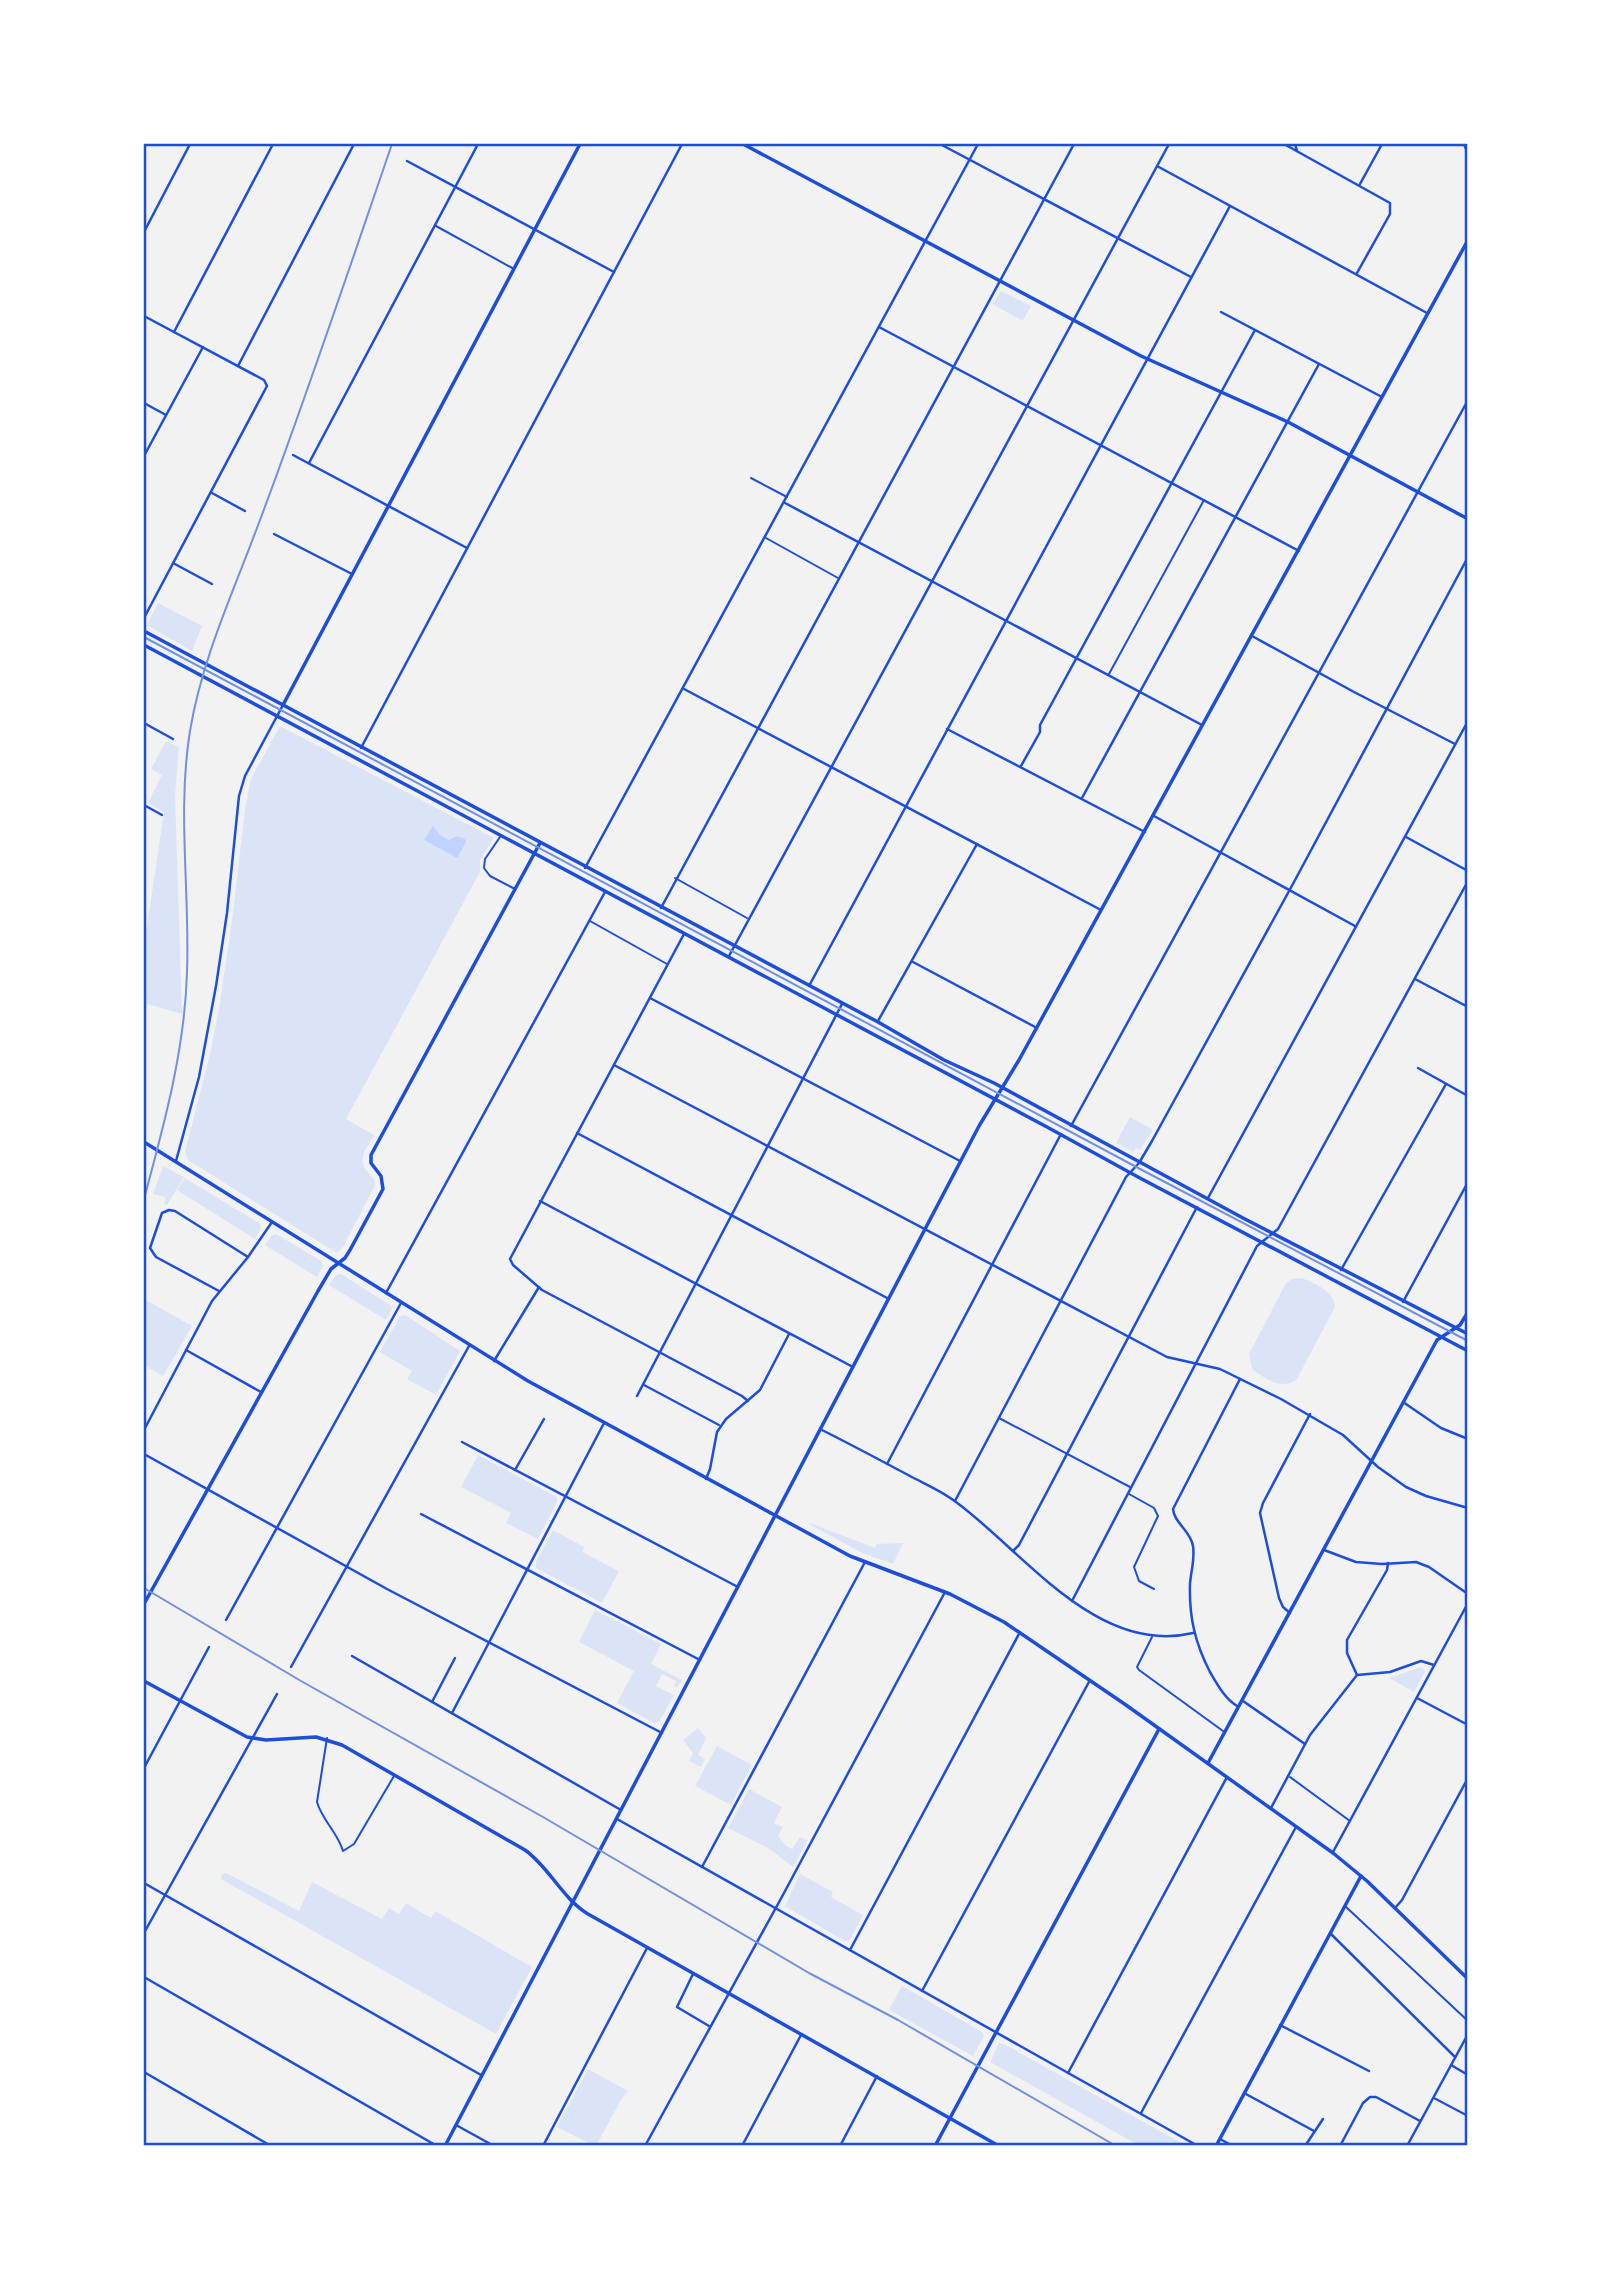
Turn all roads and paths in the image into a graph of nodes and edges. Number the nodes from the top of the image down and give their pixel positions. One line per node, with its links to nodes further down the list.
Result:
1 (190, 144): 27 (street)
2 (273, 144): 42 (street)
3 (354, 144): 46 (street)
4 (478, 144): 22 (street)
5 (580, 144): 26 (main road)
6 (682, 144): 32 (street)
7 (743, 144): 30 (main road)
8 (940, 144): 18 (street)
9 (978, 144): 18 (street)
10 (1074, 144): 23 (street)
11 (1169, 144): 20 (street)
12 (1284, 144): 16 (street)
13 (1295, 144): 16 (street)
14 (1382, 144): 21 (street)
15 (1464, 144): 17 (street)
16 (1297, 151): 21 (street)
17 (1468, 154)
18 (970, 159): 23 (street); 30 (street)
19 (407, 161): 22 (street)
20 (1157, 166): 24 (street); 28 (street)
21 (1359, 184): 33 (street)
22 (455, 187): 25 (street); 26 (street)
23 (1043, 199): 28 (street); 35 (street)
24 (1230, 206): 33 (street); 34 (street)
25 (435, 226): 31 (lane); 59 (street)
26 (535, 230): 31 (main road); 32 (street)
27 (144, 232)
28 (1118, 238): 34 (street); 39 (street)
29 (1468, 240): 37 (main road)
30 (925, 242): 35 (main road); 40 (street)
31 (514, 269): 67 (main road)
32 (614, 272): 74 (street)
33 (1357, 273): 37 (street)
34 (1191, 277): 44 (street)
35 (998, 281): 39 (main road); 47 (street)
36 (1221, 312): 41 (street)
37 (1427, 313): 49 (main road)
38 (144, 316): 42 (street)
39 (1073, 321): 44 (main road); 52 (street)
40 (880, 327): 47 (street); 64 (street)
41 (1255, 330): 45 (street); 48 (street)
42 (174, 332): 43 (street)
43 (203, 347): 46 (street); 53 (street)
44 (1147, 360): 48 (main road); 55 (street)
45 (1319, 364): 49 (street); 54 (street)
46 (238, 366): 63 (street)
47 (953, 366): 52 (street); 73 (street)
48 (1221, 394): 54 (main road); 61 (street)
49 (1382, 397): 57 (main road)
50 (1468, 400): 62 (street)
51 (144, 403): 53 (street)
52 (1027, 405): 55 (street); 80 (street)
53 (166, 415): 58 (street)
54 (1288, 422): 57 (main road); 69 (street)
55 (1101, 445): 61 (street); 83 (street)
56 (293, 455): 59 (street)
57 (1350, 455): 62 (main road); 75 (main road)
58 (144, 456)
59 (309, 463): 67 (street)
60 (751, 478): 64 (lane)
61 (1172, 483): 65 (street); 87 (street)
62 (1417, 492): 70 (main road); 88 (street)
63 (212, 493): 68 (street); 77 (street)
64 (787, 497): 66 (street)
65 (1204, 500): 69 (street); 89 (lane)
66 (784, 502): 72 (street); 73 (street)
67 (388, 507): 74 (street); 78 (main road)
68 (245, 511)
69 (1236, 517): 75 (street); 91 (street)
70 (1468, 519)
71 (274, 534): 78 (street)
72 (765, 538): 79 (lane); 90 (street)
73 (858, 542): 79 (street); 80 (street)
74 (467, 548): 102 (street)
75 (1299, 551): 85 (main road)
76 (1468, 557): 93 (street)
77 (173, 563): 81 (street); 82 (street)
78 (352, 575): 92 (main road)
79 (838, 578): 98 (street)
80 (931, 581): 83 (street); 104 (street)
81 (212, 584)
82 (144, 618)
83 (1006, 620): 87 (street); 99 (street)
84 (144, 631): 92 (main road)
85 (1252, 636): 88 (street); 97 (main road)
86 (144, 645): 94 (main road)
87 (1077, 658): 89 (street); 103 (street)
88 (1319, 672): 93 (street); 115 (street)
89 (1109, 675): 91 (street)
90 (684, 689): 98 (street); 117 (street)
91 (1140, 692): 97 (street); 105 (street)
92 (283, 705): 94 (street); 102 (main road)
93 (1386, 709): 101 (street); 122 (street)
94 (276, 716): 111 (main road); 157 (street)
95 (1468, 721): 101 (street)
96 (144, 723): 100 (street)
97 (1202, 725): 109 (main road)
98 (757, 728): 104 (street); 119 (street)
99 (947, 729): 103 (street); 107 (street)
100 (173, 739)
101 (1455, 744): 112 (street)
102 (362, 748): 113 (main road)
103 (1021, 766): 105 (street)
104 (831, 767): 107 (street); 128 (street)
105 (1082, 798): 110 (street)
106 (144, 805): 108 (street)
107 (905, 806): 114 (street); 137 (street)
108 (162, 815)
109 (1154, 816): 110 (main road); 115 (street)
110 (1144, 832): 127 (main road)
111 (502, 836): 116 (main road); 121 (lane)
112 (1405, 836): 118 (street); 130 (street)
113 (540, 843): 116 (main road); 117 (main road)
114 (977, 844): 127 (street); 134 (street)
115 (1221, 853): 122 (street); 151 (street)
116 (534, 854): 121 (main road); 123 (main road)
117 (585, 869): 126 (main road)
118 (1468, 871)
119 (675, 878): 126 (street); 128 (lane)
120 (1468, 881): 124 (street)
121 (516, 889): 170 (main road)
122 (1289, 890): 130 (street); 158 (street)
123 (605, 892): 129 (street); 131 (main road)
124 (1462, 892): 125 (street); 136 (street)
125 (1467, 894)
126 (661, 908): 132 (main road)
127 (1101, 910): 143 (main road)
128 (748, 918): 132 (street)
129 (589, 921): 135 (lane); 176 (street)
130 (1355, 926): 161 (street)
131 (684, 933): 133 (main road); 135 (street)
132 (734, 946): 133 (street); 137 (main road)
133 (728, 957): 141 (main road)
134 (912, 962): 142 (street); 143 (street)
135 (668, 965): 138 (street)
136 (1415, 979): 140 (street); 167 (street)
137 (808, 987): 139 (main road)
138 (650, 998): 144 (street); 146 (street)
139 (842, 1004): 141 (street); 142 (main road)
140 (1468, 1007)
141 (836, 1016): 146 (street); 150 (main road)
142 (877, 1022): 148 (main road)
143 (1037, 1028): 148 (main road)
144 (614, 1065): 152 (street); 155 (street)
145 (1418, 1068): 147 (street)
146 (804, 1079): 155 (street); 156 (street)
147 (1446, 1084): 149 (street); 172 (street)
148 (1003, 1089): 150 (main road); 151 (main road)
149 (1468, 1096)
150 (996, 1100): 153 (main road); 156 (main road)
151 (1072, 1126): 158 (main road)
152 (577, 1133): 162 (street); 164 (street)
153 (1061, 1134): 159 (main road); 171 (street)
154 (144, 1142): 157 (main road)
155 (768, 1147): 164 (street); 166 (street)
156 (960, 1162): 166 (main road)
157 (176, 1163): 165 (main road)
158 (1139, 1163): 159 (street); 161 (main road)
159 (1130, 1172): 163 (main road); 178 (street)
160 (1468, 1182): 179 (street)
161 (1207, 1199): 167 (main road)
162 (540, 1201): 173 (street); 174 (street)
163 (1198, 1207): 168 (main road); 186 (street)
164 (732, 1215): 173 (street); 177 (street)
165 (272, 1222): 169 (street); 170 (main road)
166 (925, 1230): 171 (street); 177 (main road)
167 (1273, 1233): 168 (street); 172 (main road)
168 (1261, 1241): 185 (main road); 192 (street)
169 (248, 1256): 175 (street); 175 (street)
170 (338, 1263): 176 (main road); 196 (main road)
171 (993, 1265): 178 (street); 212 (street)
172 (1341, 1270): 179 (main road)
173 (696, 1284): 183 (street); 190 (street)
174 (539, 1287): 190 (street); 191 (street)
175 (219, 1291): 188 (street)
176 (386, 1293): 180 (main road)
177 (889, 1299): 193 (main road)
178 (1061, 1301): 186 (street); 201 (street)
179 (1403, 1302): 182 (main road)
180 (401, 1303): 187 (main road); 223 (street)
181 (1468, 1312): 182 (main road)
182 (1455, 1329): 184 (main road); 185 (main road)
183 (789, 1333): 193 (street); 198 (street)
184 (1468, 1334)
185 (1442, 1336): 189 (main road); 199 (main road)
186 (1129, 1337): 192 (street); 210 (street)
187 (469, 1346): 191 (main road); 228 (street)
188 (186, 1350): 196 (street); 206 (street)
189 (1468, 1351)
190 (660, 1352): 195 (street); 198 (street)
191 (494, 1361): 203 (main road)
192 (1196, 1364): 194 (street); 215 (street)
193 (853, 1367): 205 (main road)
194 (1241, 1379): 200 (street); 240 (street)
195 (643, 1384): 197 (street); 204 (lane)
196 (261, 1392): 216 (main road)
197 (636, 1396)
198 (748, 1401): 204 (street)
199 (1403, 1402): 207 (street); 211 (main road)
200 (1310, 1414): 211 (street); 237 (street)
201 (999, 1418): 210 (lane); 219 (street)
202 (544, 1419): 213 (street)
203 (604, 1423): 214 (main road); 218 (street)
204 (720, 1426): 214 (street)
205 (820, 1429): 212 (street); 222 (main road)
206 (144, 1430)
207 (1468, 1438)
208 (462, 1442): 213 (street)
209 (144, 1454): 216 (street)
210 (1068, 1454): 215 (lane); 225 (street)
211 (1371, 1461): 220 (street); 224 (main road)
212 (887, 1464): 219 (street)
213 (515, 1470): 218 (street)
214 (706, 1479): 222 (main road)
215 (1131, 1488): 217 (street)
216 (207, 1489): 223 (street); 236 (main road)
217 (1128, 1493): 231 (lane); 234 (street)
218 (565, 1496): 229 (street); 230 (street)
219 (956, 1501): 225 (street)
220 (1468, 1508)
221 (421, 1514): 229 (street)
222 (775, 1516): 226 (main road); 230 (main road)
223 (277, 1527): 228 (street); 238 (street)
224 (1324, 1550): 227 (street); 237 (main road)
225 (1013, 1551): 234 (street)
226 (865, 1562): 232 (main road); 278 (street)
227 (1388, 1563): 233 (street); 249 (street)
228 (346, 1566): 242 (street); 248 (street)
229 (527, 1569): 242 (street); 246 (street)
230 (738, 1587): 246 (main road)
231 (1154, 1589)
232 (945, 1592): 239 (main road); 284 (street)
233 (1468, 1594)
234 (1072, 1601): 241 (street)
235 (1468, 1603): 247 (street)
236 (144, 1604)
237 (1290, 1612): 255 (main road)
238 (226, 1620)
239 (1020, 1632): 250 (main road); 289 (street)
240 (1193, 1633): 241 (street); 257 (street)
241 (1152, 1636): 262 (lane)
242 (489, 1642): 258 (street); 261 (street)
243 (209, 1647): 254 (street)
244 (352, 1656): 256 (street)
245 (455, 1658): 256 (street)
246 (700, 1660): 261 (main road)
247 (1434, 1665): 249 (street); 253 (street)
248 (291, 1667)
249 (1357, 1675): 265 (street)
250 (1090, 1680): 260 (main road); 293 (street)
251 (144, 1681): 254 (main road)
252 (277, 1694): 264 (street)
253 (1417, 1698): 259 (street); 275 (street)
254 (180, 1701): 264 (main road); 267 (street)
255 (1243, 1701): 257 (main road); 265 (street)
256 (432, 1702): 258 (street)
257 (1240, 1707): 262 (main road)
258 (452, 1713): 273 (street)
259 (1468, 1726)
260 (1159, 1729): 266 (main road); 298 (main road)
261 (662, 1733): 273 (main road)
262 (1225, 1733): 266 (main road)
263 (327, 1738): 264 (main road); 268 (main road); 268 (lane)
264 (251, 1739): 281 (street)
265 (1305, 1744): 269 (street)
266 (1208, 1763): 270 (main road)
267 (144, 1768)
268 (395, 1774): 282 (main road)
269 (1289, 1776): 272 (street); 275 (lane)
270 (1227, 1777): 272 (main road); 305 (street)
271 (1468, 1778): 285 (street)
272 (1271, 1808): 276 (main road)
273 (621, 1810): 274 (main road)
274 (617, 1819): 278 (street); 282 (main road)
275 (1351, 1822): 277 (street)
276 (1296, 1826): 277 (main road); 311 (street)
277 (1333, 1853): 279 (main road)
278 (702, 1867): 284 (street)
279 (1361, 1876): 283 (main road); 285 (main road)
280 (144, 1883): 281 (street)
281 (164, 1895): 286 (street); 307 (street)
282 (573, 1902): 288 (main road); 307 (main road)
283 (1345, 1905): 287 (main road); 295 (lane)
284 (775, 1908): 289 (street); 294 (street)
285 (1395, 1908): 292 (main road)
286 (144, 1933)
287 (1329, 1933): 296 (main road); 301 (street)
288 (647, 1948): 290 (main road); 323 (street)
289 (849, 1950): 293 (street)
290 (693, 1974): 294 (main road); 297 (street)
291 (144, 1977): 320 (street)
292 (1468, 1979)
293 (922, 1991): 298 (street)
294 (727, 1993): 297 (street); 300 (main road)
295 (1468, 2021)
296 (1280, 2025): 303 (street); 309 (main road)
297 (709, 2026): 324 (street)
298 (996, 2032): 305 (street); 313 (main road)
299 (1468, 2034): 301 (street)
300 (802, 2035): 308 (main road); 325 (street)
301 (1455, 2057): 302 (street)
302 (1451, 2065): 306 (street); 310 (street)
303 (1369, 2071)
304 (144, 2072): 319 (street)
305 (1068, 2073): 311 (street)
306 (1468, 2075)
307 (482, 2076): 316 (main road)
308 (877, 2076): 313 (main road); 326 (street)
309 (1244, 2093): 317 (street); 318 (main road)
310 (1433, 2097): 312 (lane); 315 (street)
311 (1141, 2113): 329 (street)
312 (1468, 2116)
313 (950, 2118): 327 (main road); 328 (main road)
314 (1323, 2119): 317 (street)
315 (1420, 2121): 333 (street); 334 (street)
316 (456, 2125): 321 (main road); 322 (street)
317 (1314, 2131): 332 (street)
318 (1220, 2139): 330 (main road); 331 (street)
319 (271, 2146)
320 (437, 2146)
321 (445, 2146)
322 (494, 2146)
323 (543, 2146)
324 (645, 2146)
325 (742, 2146)
326 (840, 2146)
327 (935, 2146)
328 (999, 2146)
329 (1198, 2146)
330 (1216, 2146)
331 (1233, 2146)
332 (1305, 2146)
333 (1340, 2146)
334 (1407, 2146)

